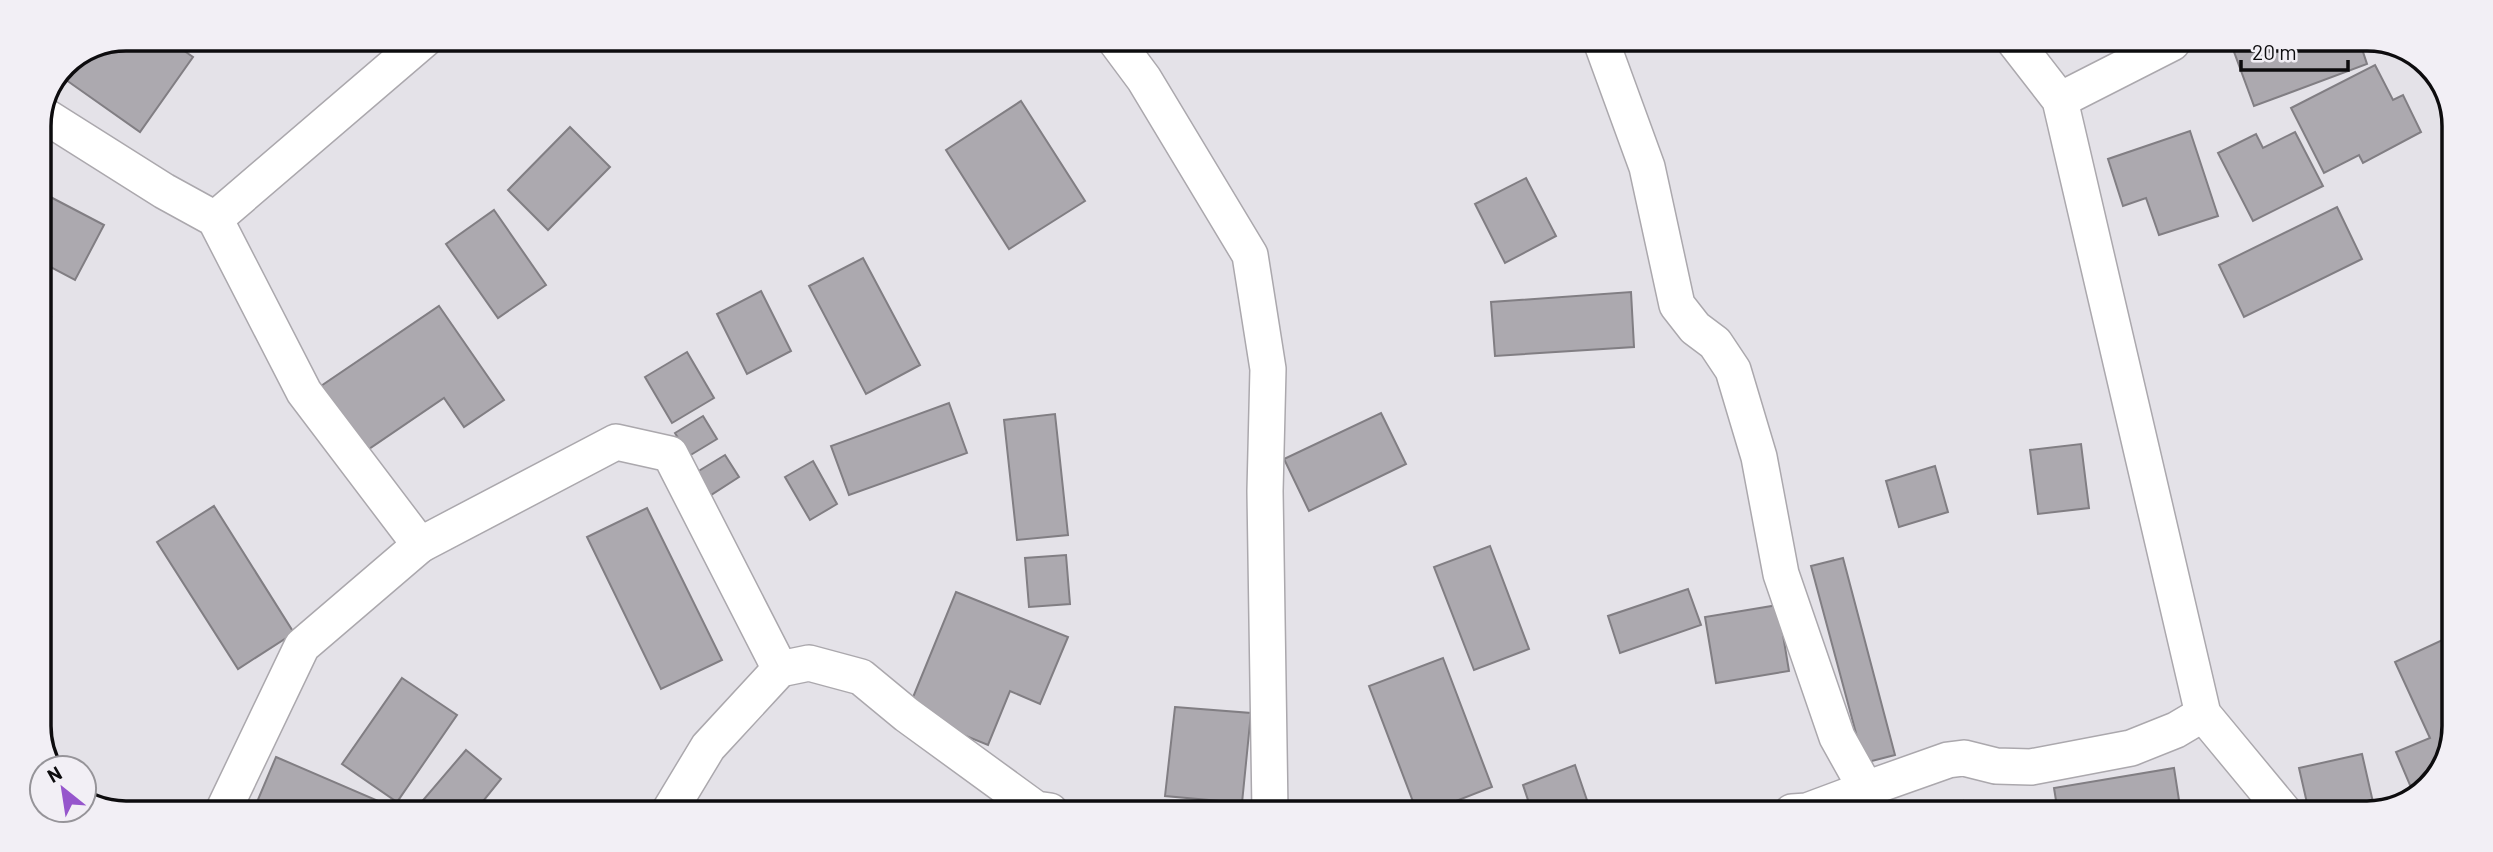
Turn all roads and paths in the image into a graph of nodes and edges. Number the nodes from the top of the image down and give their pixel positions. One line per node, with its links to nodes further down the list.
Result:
1 (411, 51): 8 (street)
2 (1123, 51): 16 (street)
3 (1605, 51): 12 (street)
4 (2022, 51): 6 (street)
5 (2156, 51): 6 (street)
6 (2060, 100): 11 (street)
7 (51, 120): 8 (street)
8 (215, 219): 9 (street)
9 (421, 545): 10 (street); 13 (street)
10 (780, 669): 14 (street); 15 (street)
11 (2203, 715): 12 (street); 18 (street)
12 (1866, 789): 17 (street)
13 (229, 801)
14 (675, 801)
15 (1027, 801)
16 (1270, 801)
17 (1834, 801)
18 (2275, 801)

